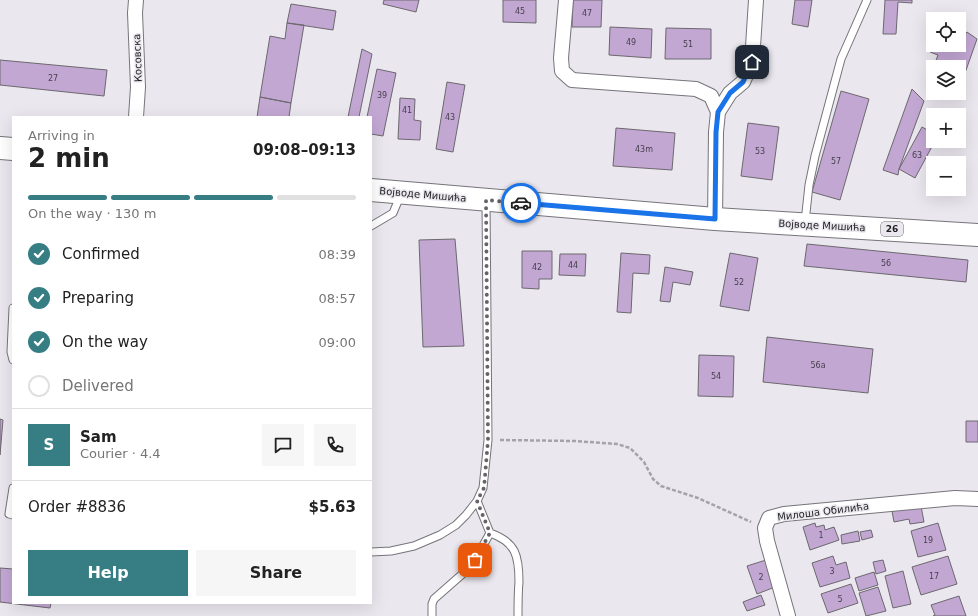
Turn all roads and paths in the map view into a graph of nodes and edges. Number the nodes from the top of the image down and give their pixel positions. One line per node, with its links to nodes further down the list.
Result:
1 (136, 0): 6 (street, Косовска)
2 (566, 0): 5 (street)
3 (756, 0): 5 (street)
4 (867, 0): 13 (lane)
5 (718, 112): 12 (street)
6 (136, 116)
7 (0, 148): 8 (main road)
8 (12, 149)
9 (372, 190): 10 (main road, Војводе Мишића / 26)
10 (401, 193): 11 (main road, Војводе Мишића / 26); 14 (lane)
11 (486, 200): 12 (main road, Војводе Мишића / 26); 18 (lane)
12 (715, 219): 13 (main road, Војводе Мишића / 26)
13 (805, 224): 15 (main road, Војводе Мишића / 26)
14 (372, 225)
15 (978, 235)
16 (12, 330): 17 (lane)
17 (12, 356)
18 (488, 440): 21 (lane); 23 (path)
19 (12, 494): 22 (lane)
20 (978, 499): 23 (street, Милоша Обилића)
21 (477, 501): 24 (lane); 25 (lane)
22 (12, 515)
23 (765, 528): 28 (street, Милоша Обилића)
24 (490, 533): 26 (lane); 27 (lane)
25 (372, 552)
26 (432, 616)
27 (518, 616)
28 (788, 616)

